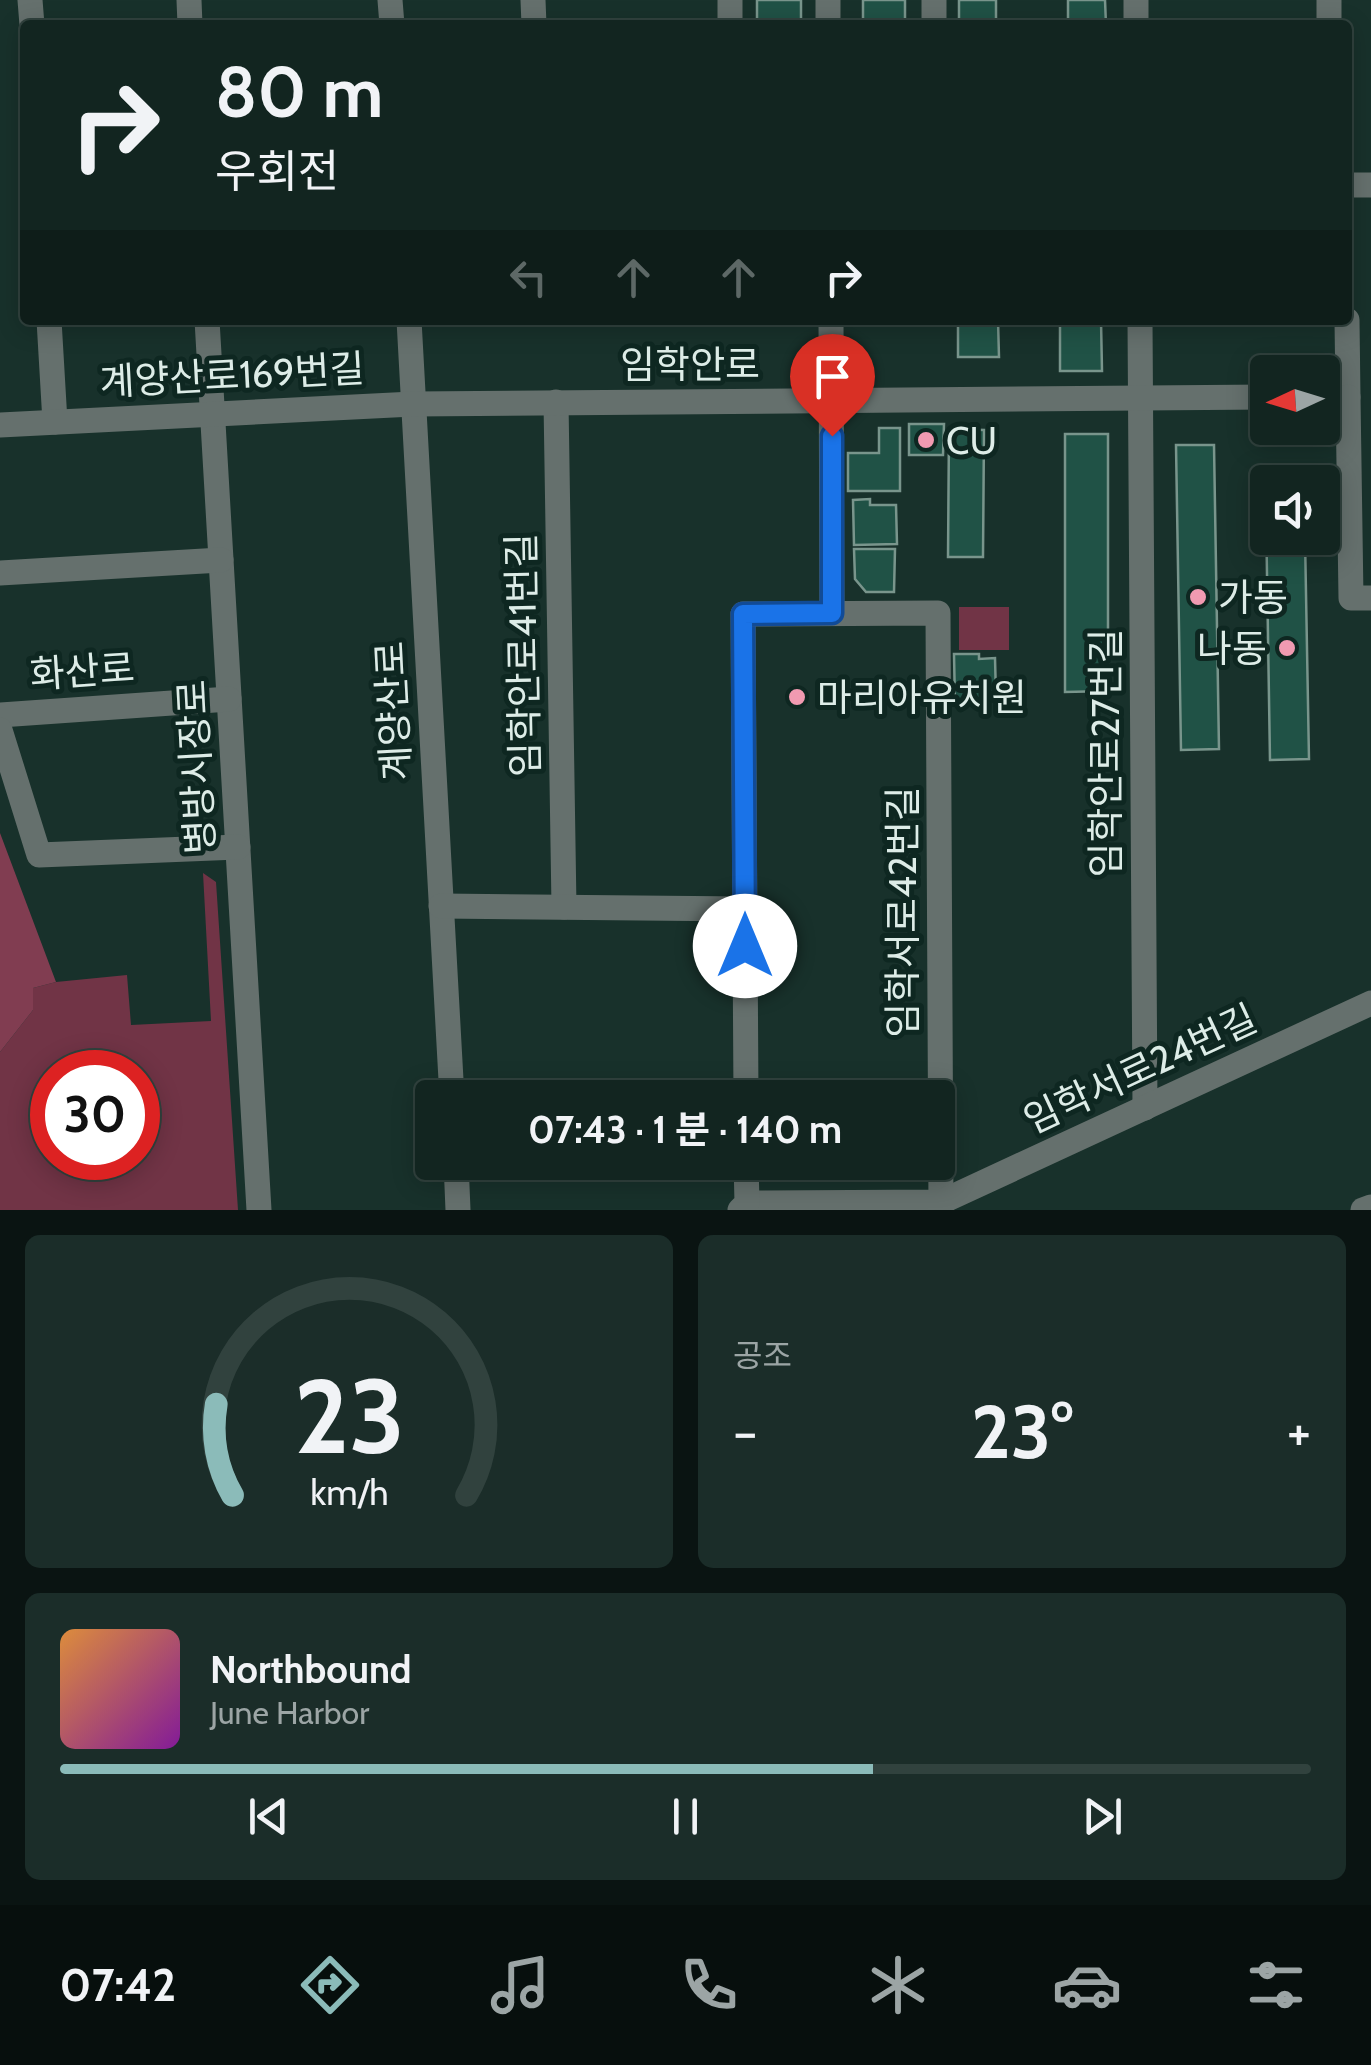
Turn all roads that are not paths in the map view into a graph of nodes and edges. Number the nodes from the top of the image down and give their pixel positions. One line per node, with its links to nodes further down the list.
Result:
1 (49, 325): 14 (street, 계양산로169번길)
2 (207, 325): 13 (street, 병방시장로)
3 (408, 325): 12 (street, 계양산로)
4 (831, 325): 10 (street)
5 (1140, 325): 9 (street, 임학안로27번길)
6 (1346, 325): 7 (street)
7 (1340, 365)
8 (1250, 397): 9 (street, 임학안로)
9 (1141, 398): 10 (street, 임학안로); 31 (street, 임학안로27번길)
10 (832, 401): 11 (street, 임학안로); 20 (street)
11 (556, 402): 12 (street, 임학안로); 26 (street, 임학안로41번길)
12 (413, 404): 13 (street, 계양산로169번길); 25 (street, 계양산로)
13 (212, 414): 14 (street, 계양산로169번길); 17 (street, 병방시장로)
14 (55, 422): 15 (street, 계양산로169번길)
15 (0, 425)
16 (1339, 445): 19 (street)
17 (221, 560): 18 (street); 21 (street, 병방시장로)
18 (0, 573)
19 (1371, 598)
20 (832, 613): 27 (street); 35 (street, 임학서로42번길)
21 (229, 699): 22 (street, 화산로); 24 (street, 병방시장로)
22 (0, 714)
23 (0, 730): 24 (street, 화산로)
24 (238, 847): 37 (street, 병방시장로)
25 (441, 906): 26 (street); 29 (street, 계양산로)
26 (564, 907): 27 (street)
27 (745, 909): 30 (street)
28 (1371, 1004): 31 (street, 임학서로24번길)
29 (451, 1080)
30 (746, 1080)
31 (1145, 1108): 35 (street, 임학서로24번길)
32 (457, 1180): 38 (street)
33 (745, 1180): 34 (street)
34 (743, 1206): 35 (street)
35 (941, 1206)
36 (1371, 1206): 39 (street)
37 (259, 1210)
38 (458, 1210)
39 (1364, 1210)

